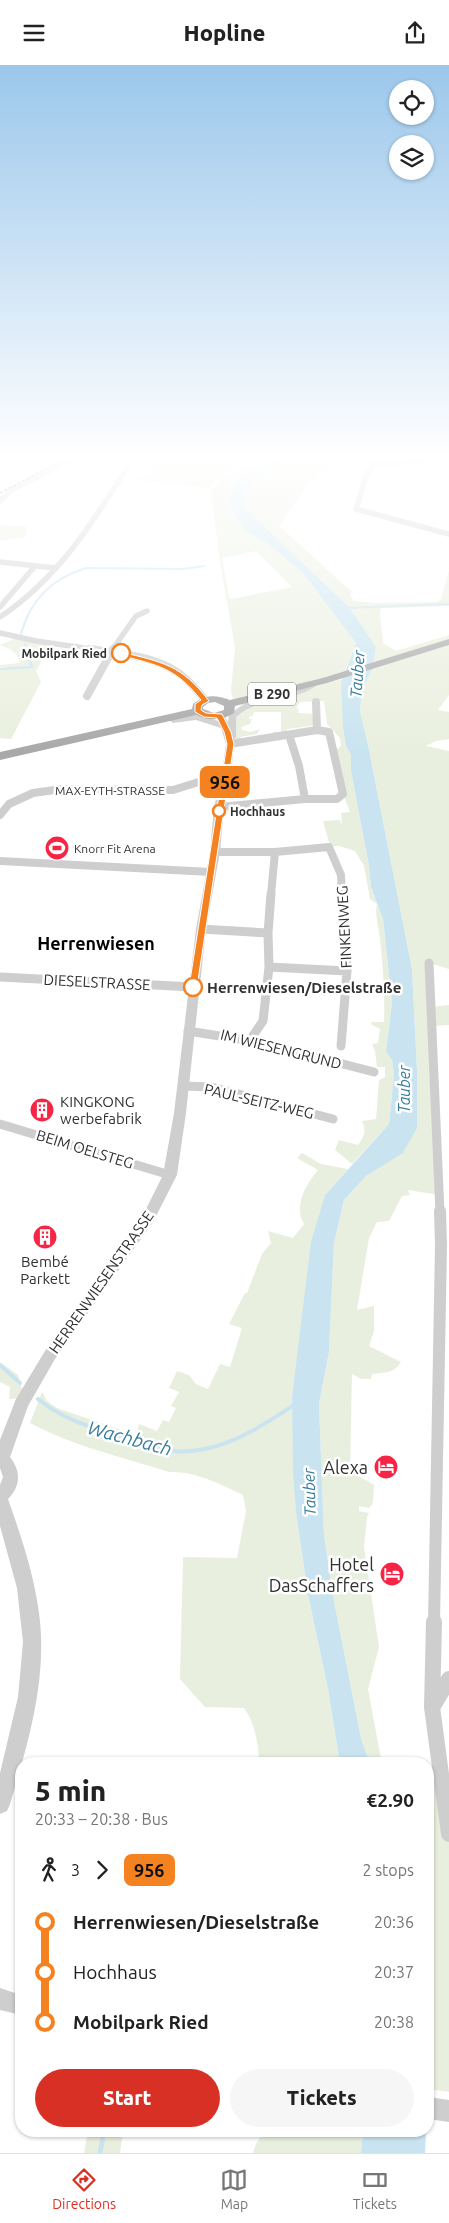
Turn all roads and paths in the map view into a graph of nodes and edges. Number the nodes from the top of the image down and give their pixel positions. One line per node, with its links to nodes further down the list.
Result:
1 (65, 557): 4 (street)
2 (0, 562): 3 (street)
3 (34, 566): 4 (street); 5 (street)
4 (56, 568): 7 (street)
5 (0, 607)
6 (147, 611): 10 (street)
7 (0, 617)
8 (2, 636): 10 (street)
9 (449, 642): 11 (main road, B 290)
10 (111, 651): 13 (street); 14 (street)
11 (390, 662): 12 (main road, B 290)
12 (318, 683): 16 (main road, B 290); 22 (street)
13 (87, 695)
14 (205, 701): 16 (main road, B 290); 17 (main road)
15 (316, 701): 20 (street)
16 (229, 703): 18 (main road, B 290)
17 (198, 711): 18 (main road); 19 (main road)
18 (223, 721): 19 (street); 22 (street, HERRENWIESENSTRASSE)
19 (133, 726): 23 (main road)
20 (317, 730): 21 (street); 25 (street)
21 (289, 735): 22 (street); 25 (street)
22 (230, 744): 24 (street, HERRENWIESENSTRASSE)
23 (0, 756)
24 (226, 780): 26 (street, HERRENWIESENSTRASSE); 27 (street, MAX-EYTH-STRASSE)
25 (305, 799): 26 (street)
26 (219, 807): 28 (street, HERRENWIESENSTRASSE)
27 (0, 815)
28 (215, 852): 29 (street); 31 (street, HERRENWIESENSTRASSE)
29 (274, 852): 33 (street); 36 (street, FINKENWEG)
30 (0, 861): 31 (street)
31 (211, 872): 32 (street, HERRENWIESENSTRASSE)
32 (200, 929): 33 (street); 38 (street, HERRENWIESENSTRASSE)
33 (268, 933): 35 (street)
34 (429, 963): 51 (street)
35 (270, 967): 36 (street); 40 (street)
36 (347, 971): 41 (street, FINKENWEG)
37 (0, 977): 38 (street, DIESELSTRASSE)
38 (193, 987): 39 (street, HERRENWIESENSTRASSE)
39 (188, 1031): 40 (street, IM WIESENGRUND); 43 (street, HERRENWIESENSTRASSE)
40 (250, 1040): 42 (street, IM WIESENGRUND)
41 (341, 1046)
42 (374, 1072)
43 (184, 1086): 44 (street, PAUL-SEITZ-WEG); 46 (street, HERRENWIESENSTRASSE)
44 (333, 1119)
45 (0, 1124): 46 (street, BEIM OELSTEG)
46 (170, 1175): 47 (street, HERRENWIESENSTRASSE)
47 (0, 1459): 48 (street, HERRENWIESENSTRASSE)
48 (0, 1496)
49 (0, 1500): 52 (street)
50 (449, 1679): 51 (street)
51 (432, 1707): 53 (street)
52 (0, 1804)
53 (449, 1834)
54 (0, 1999): 55 (street)
55 (15, 2003)
56 (434, 2109): 57 (street)
57 (449, 2111)

